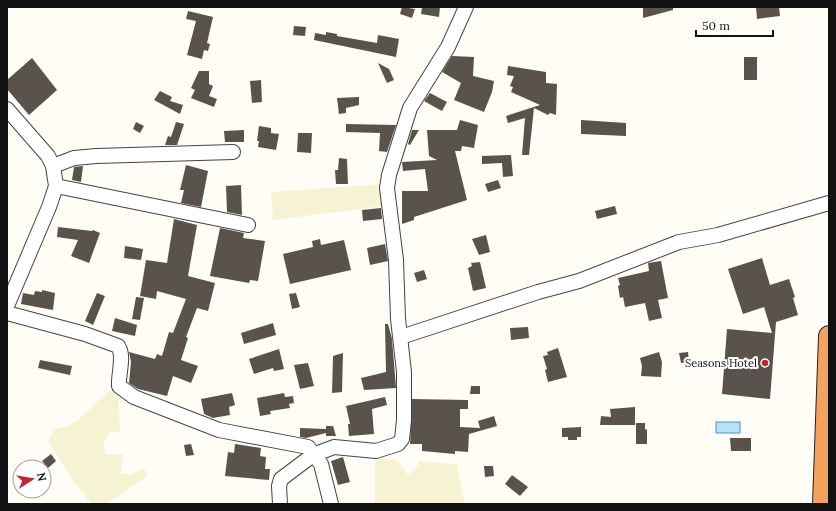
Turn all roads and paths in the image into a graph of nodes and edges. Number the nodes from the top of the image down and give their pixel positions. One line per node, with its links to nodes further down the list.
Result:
1 (466, 7): 11 (street)
2 (7, 109): 4 (street)
3 (233, 152): 4 (street)
4 (53, 166): 5 (street)
5 (56, 186): 7 (street); 8 (street)
6 (829, 203): 11 (street)
7 (248, 225)
8 (7, 306)
9 (7, 313): 12 (street)
10 (829, 336): 15 (highway)
11 (401, 337): 12 (street)
12 (313, 455): 13 (street); 14 (street)
13 (280, 504)
14 (331, 504)
15 (823, 504)

